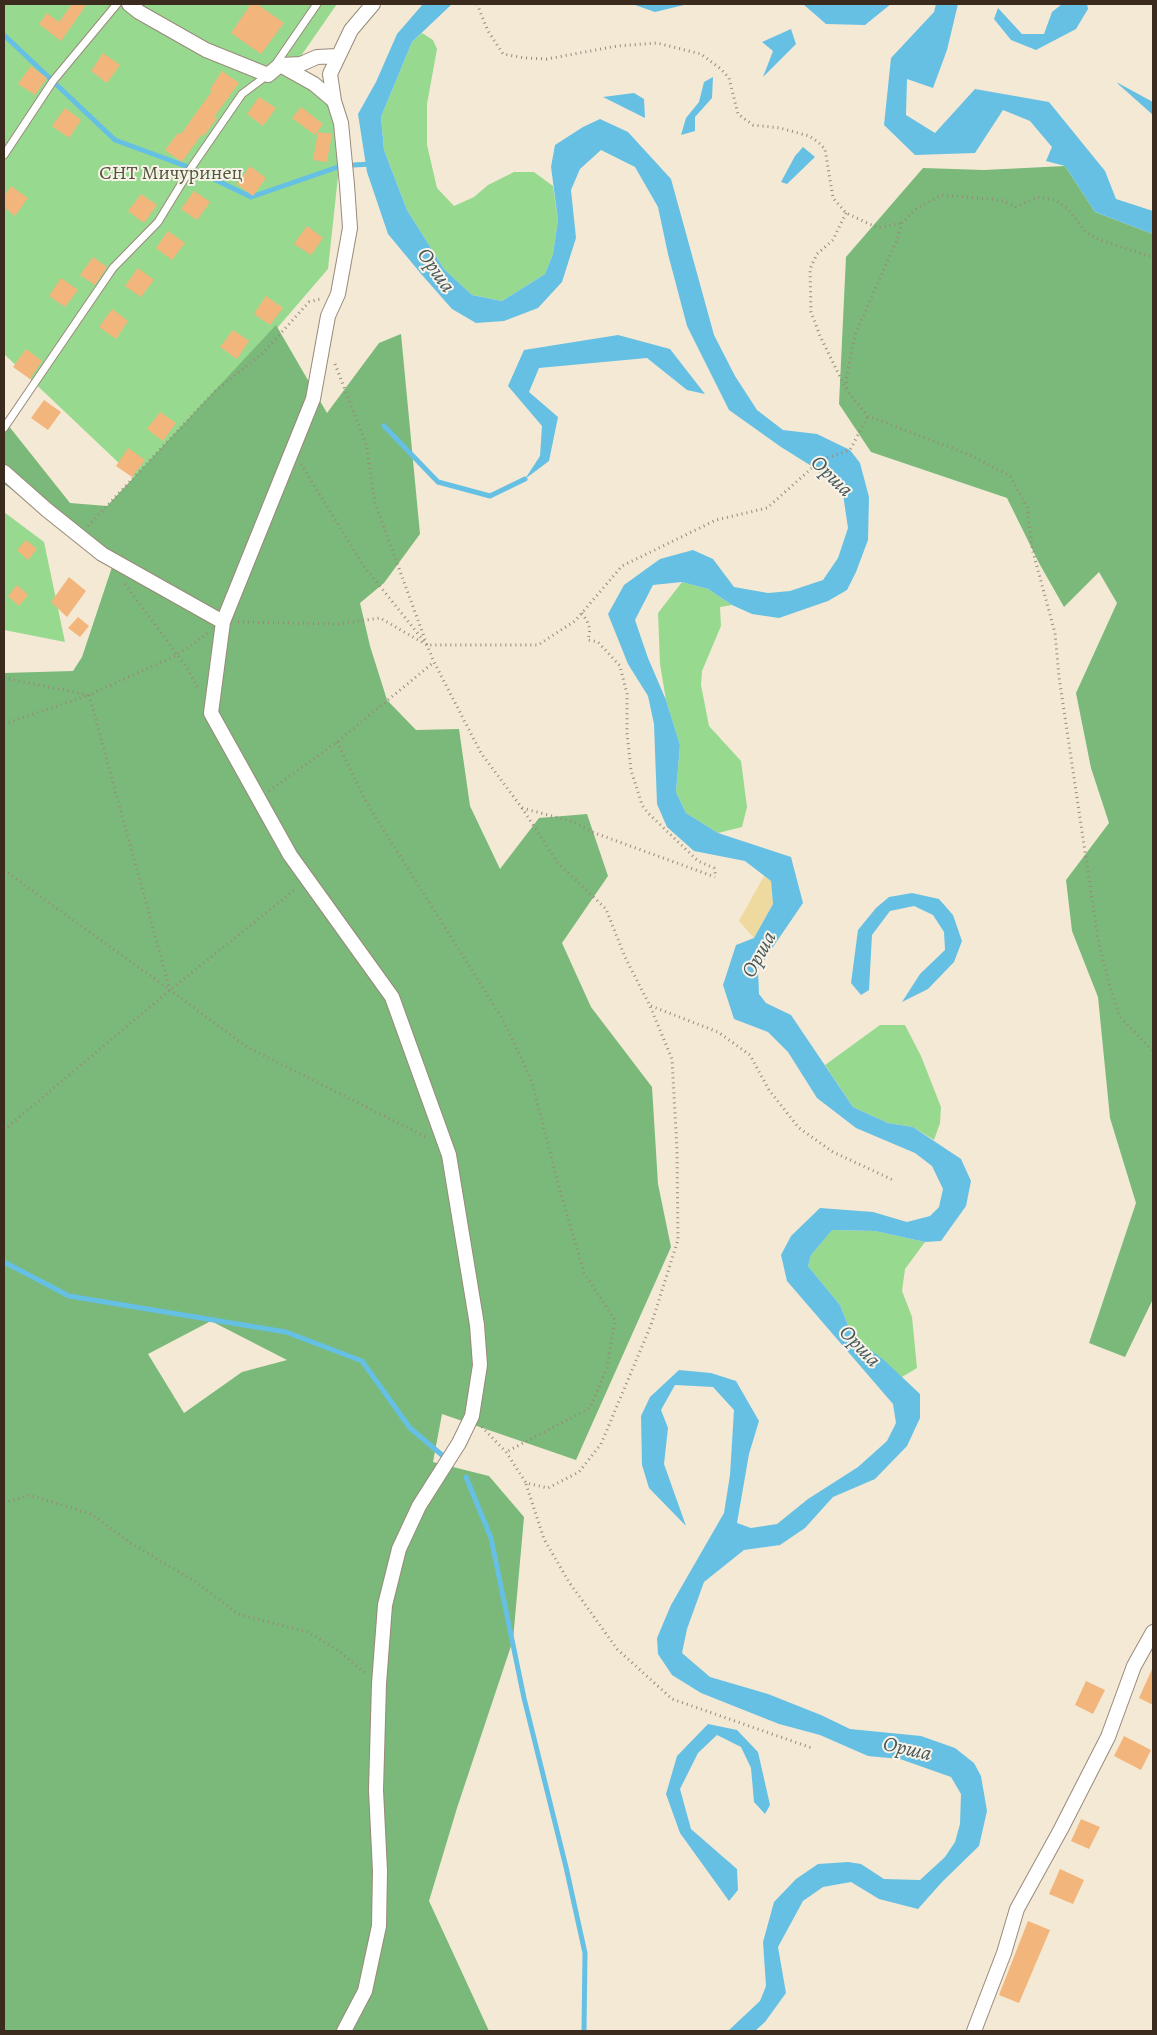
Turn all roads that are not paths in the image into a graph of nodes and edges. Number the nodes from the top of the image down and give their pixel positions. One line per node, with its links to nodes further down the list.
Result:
1 (117, 4): 9 (lane)
2 (130, 4): 7 (street)
3 (317, 4): 7 (lane)
4 (373, 4): 5 (street)
5 (337, 56): 6 (street); 8 (street)
6 (280, 65): 7 (street); 8 (street)
7 (268, 76): 10 (lane)
8 (334, 101): 12 (street)
9 (4, 155)
10 (4, 428)
11 (4, 472): 12 (street)
12 (223, 622): 14 (street)
13 (1153, 1632): 15 (street)
14 (344, 2031)
15 (974, 2031)

